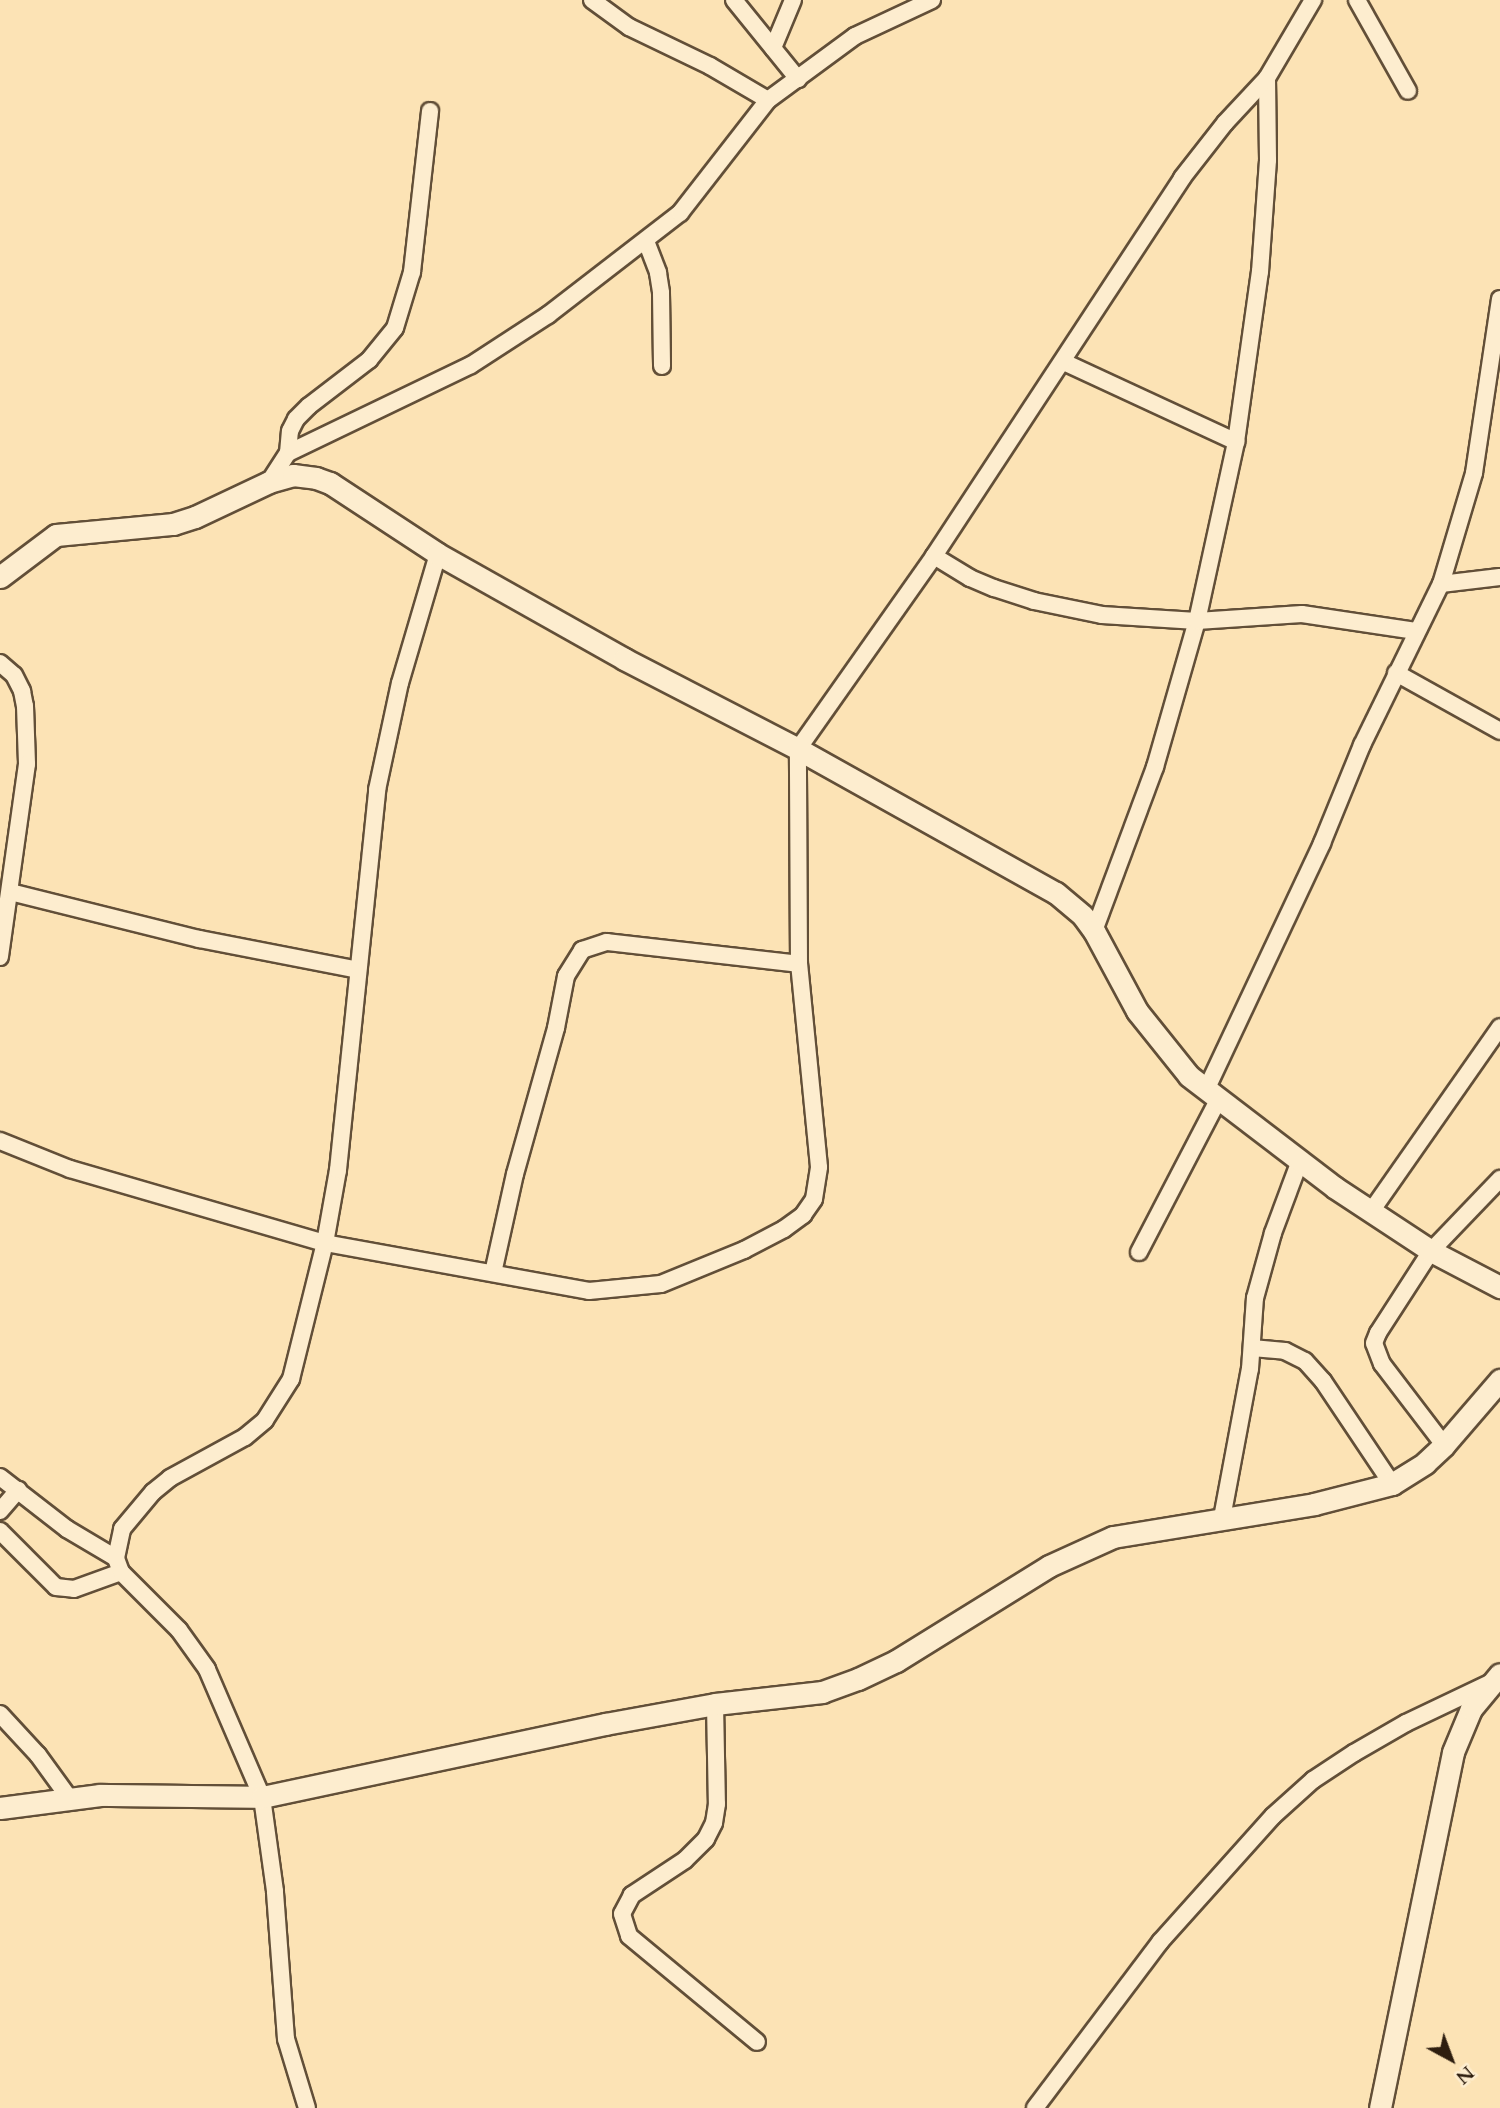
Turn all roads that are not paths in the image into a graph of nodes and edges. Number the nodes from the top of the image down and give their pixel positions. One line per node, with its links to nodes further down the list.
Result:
1 (592, 0): 11 (street)
2 (734, 0): 7 (street)
3 (793, 0): 7 (street)
4 (932, 0): 9 (street)
5 (1313, 0): 8 (street)
6 (1357, 0): 10 (street)
7 (772, 48): 9 (street)
8 (1267, 78): 15 (street); 17 (street)
9 (798, 79): 11 (street)
10 (1408, 91)
11 (768, 100): 13 (street)
12 (430, 111): 18 (street)
13 (646, 241): 16 (street); 18 (street)
14 (1500, 299): 24 (street)
15 (1064, 362): 17 (street); 21 (street)
16 (662, 366)
17 (1236, 442): 25 (street)
18 (288, 453): 19 (street)
19 (269, 482): 20 (street); 22 (street)
20 (438, 554): 30 (street); 35 (street)
21 (934, 556): 25 (street); 30 (street)
22 (0, 577)
23 (1500, 578): 24 (street)
24 (1441, 584): 26 (street)
25 (1197, 621): 26 (street); 32 (street)
26 (1416, 631): 28 (street)
27 (0, 663): 31 (street)
28 (1396, 673): 29 (street); 37 (street)
29 (1500, 730)
30 (798, 749): 32 (street); 34 (street)
31 (10, 892): 33 (street); 35 (street)
32 (1094, 931): 37 (street)
33 (0, 957)
34 (799, 964): 45 (street); 45 (street)
35 (358, 970): 42 (street)
36 (1500, 1027): 41 (street)
37 (1212, 1095): 39 (street); 44 (street)
38 (0, 1141): 42 (street)
39 (1298, 1163): 41 (street); 47 (street)
40 (1500, 1179): 43 (street)
41 (1372, 1210): 43 (street)
42 (325, 1243): 45 (street); 56 (street)
43 (1431, 1251): 46 (street); 49 (street)
44 (1139, 1252)
45 (493, 1273)
46 (1500, 1287)
47 (1252, 1348): 51 (street); 54 (street)
48 (1500, 1380): 49 (street)
49 (1444, 1445): 51 (street)
50 (0, 1477): 52 (street)
51 (1392, 1484): 54 (street)
52 (18, 1490): 53 (street); 56 (street)
53 (0, 1511)
54 (1222, 1518): 58 (street)
55 (0, 1531): 56 (street)
56 (118, 1565): 60 (street)
57 (1495, 1679): 65 (street); 66 (street)
58 (715, 1704): 60 (street); 63 (street)
59 (0, 1714): 61 (street)
60 (262, 1797): 61 (street); 64 (street)
61 (70, 1799): 62 (street)
62 (0, 1808)
63 (757, 2042)
64 (307, 2108)
65 (1035, 2108)
66 (1380, 2108)

